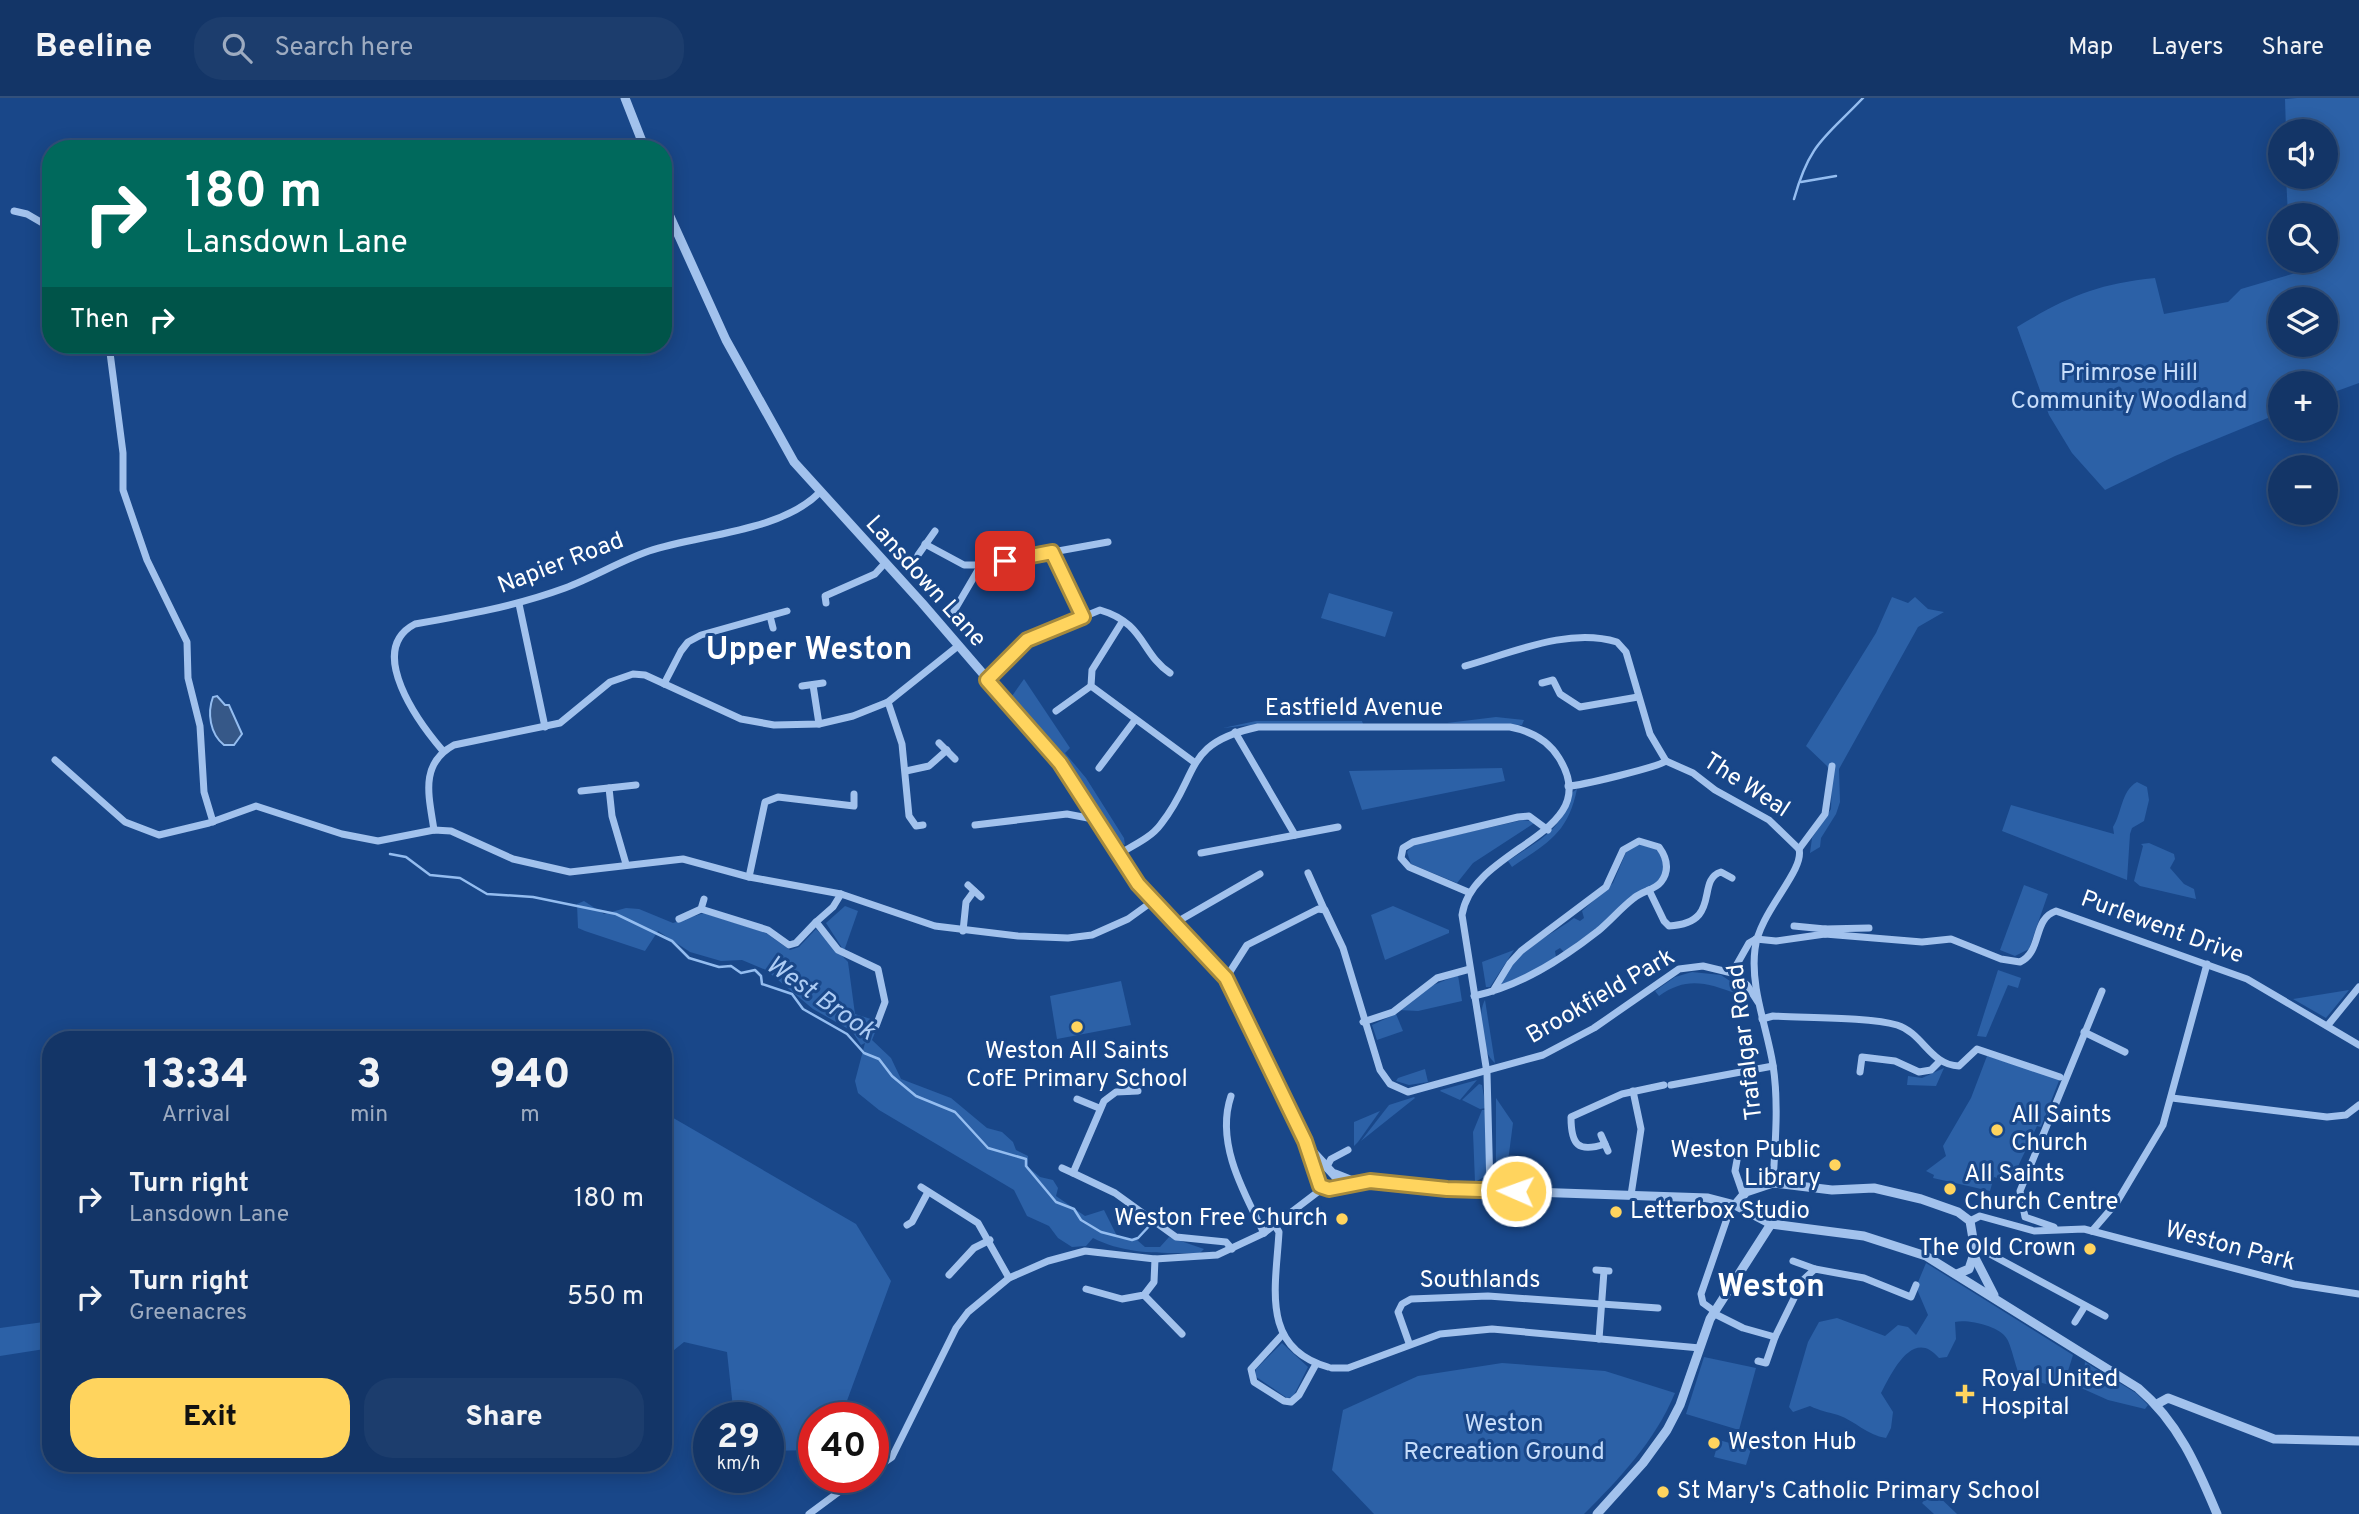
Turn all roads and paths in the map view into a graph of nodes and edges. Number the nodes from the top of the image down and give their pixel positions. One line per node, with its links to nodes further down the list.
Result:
1 (625, 98): 2 (street)
2 (641, 140)
3 (14, 211): 5 (street)
4 (672, 221): 7 (street, Lansdown Lane)
5 (42, 223)
6 (109, 354): 56 (street)
7 (819, 493): 13 (street, Lansdown Lane); 16 (street, Napier Road)
8 (935, 531): 10 (street)
9 (1108, 542): 11 (street)
10 (925, 544): 12 (street); 14 (street)
11 (1052, 552): 14 (street); 20 (street)
12 (918, 555)
13 (885, 564): 15 (street); 23 (street, Lansdown Lane)
14 (981, 565): 18 (street)
15 (826, 603)
16 (519, 604): 38 (street); 42 (street, Napier Road)
17 (787, 611): 19 (street)
18 (954, 611)
19 (770, 616): 22 (street); 28 (street)
20 (1083, 617): 21 (street); 26 (street)
21 (1122, 622): 25 (street); 32 (street)
22 (774, 628)
23 (958, 646): 26 (street, Lansdown Lane); 34 (street)
24 (1465, 666): 33 (street)
25 (1171, 673)
26 (987, 680): 55 (street, Lansdown Lane)
27 (823, 683): 30 (street)
28 (664, 684): 37 (street); 38 (street)
29 (1542, 684): 33 (street)
30 (813, 685): 31 (street); 37 (street)
31 (802, 686)
32 (1091, 686): 35 (street); 36 (street)
33 (1638, 697): 45 (street)
34 (888, 702): 37 (street); 49 (street)
35 (1055, 713)
36 (1135, 720): 46 (street); 48 (street)
37 (819, 724)
38 (545, 727): 42 (street)
39 (1235, 732): 46 (street, Eastfield Avenue); 51 (street, Eastfield Avenue); 62 (street)
40 (939, 743): 41 (street)
41 (947, 750): 43 (street); 49 (street)
42 (443, 751): 61 (street)
43 (955, 759)
44 (55, 760): 56 (street)
45 (1665, 761): 51 (street, The Weal); 63 (street, The Weal)
46 (1194, 762): 65 (street, Eastfield Avenue)
47 (1832, 766): 63 (street)
48 (1099, 769)
49 (906, 771): 57 (street)
50 (636, 785): 52 (street)
51 (1568, 786): 60 (street)
52 (609, 788): 53 (street); 66 (street)
53 (581, 791)
54 (854, 794): 69 (street)
55 (1094, 814): 58 (street); 65 (street, Lansdown Lane)
56 (213, 822): 61 (street)
57 (923, 825)
58 (975, 825)
59 (1338, 827): 62 (street)
60 (1548, 830): 73 (street); 73 (street)
61 (434, 831): 66 (street)
62 (1295, 835): 64 (street)
63 (1799, 849): 86 (street, The Weal)
64 (1200, 853)
65 (1117, 855): 76 (street, Lansdown Lane)
66 (626, 864): 69 (street)
67 (1308, 873): 78 (street, Brookfield Park)
68 (1260, 874): 81 (street)
69 (749, 877): 74 (street)
70 (1732, 878): 71 (street)
71 (1649, 890): 92 (street); 92 (street)
72 (974, 891): 84 (street)
73 (1468, 892): 88 (street)
74 (841, 894): 80 (street); 84 (street)
75 (704, 899): 77 (street)
76 (1153, 901): 81 (street, Lansdown Lane); 84 (street)
77 (701, 909): 79 (street); 80 (street)
78 (1325, 910): 90 (street); 99 (street, Brookfield Park)
79 (679, 919)
80 (816, 922): 96 (street)
81 (1175, 923): 90 (street, Lansdown Lane)
82 (1794, 926): 85 (street)
83 (1869, 928): 85 (street)
84 (963, 931)
85 (1825, 931): 86 (street, Purlewent Drive); 87 (street, Purlewent Drive)
86 (1756, 939): 89 (street, The Weal); 95 (street, Trafalgar Road)
87 (2207, 964): 100 (street, Purlewent Drive); 116 (street)
88 (1470, 969): 94 (street); 99 (street)
89 (1732, 973): 95 (street); 108 (street, Brookfield Park)
90 (1226, 978): 120 (street, Lansdown Lane)
91 (2359, 987): 100 (street)
92 (1493, 991): 94 (street)
93 (2102, 991): 102 (street)
94 (1474, 996): 108 (street)
95 (1758, 1002): 98 (street, Trafalgar Road)
96 (882, 1011): 97 (street); 101 (street)
97 (893, 1016)
98 (1762, 1019): 105 (street); 106 (street, Trafalgar Road)
99 (1363, 1023): 108 (street, Brookfield Park)
100 (2328, 1025): 103 (street, Purlewent Drive)
101 (877, 1026)
102 (2084, 1031): 104 (street); 138 (street)
103 (2359, 1045)
104 (2125, 1052)
105 (1939, 1062): 107 (street); 109 (street)
106 (1773, 1066): 113 (street); 128 (street, Trafalgar Road)
107 (1860, 1072)
108 (1488, 1073): 130 (street)
109 (2060, 1077)
110 (1129, 1081): 111 (street)
111 (1129, 1091): 112 (street); 118 (street)
112 (1138, 1091)
113 (1633, 1091): 119 (street); 132 (street)
114 (1231, 1096): 140 (street)
115 (1077, 1098): 118 (street)
116 (2172, 1098): 117 (street); 139 (street)
117 (2359, 1105)
118 (1099, 1108): 125 (street)
119 (1601, 1135)
120 (1305, 1141): 124 (street, Lansdown Lane); 126 (street, Lansdown Lane)
121 (1348, 1150): 124 (street)
122 (1737, 1160): 131 (street)
123 (1062, 1168): 125 (street)
124 (1331, 1171): 126 (street); 127 (street); 129 (street)
125 (1073, 1173): 142 (street)
126 (1319, 1178): 129 (street, Lansdown Lane)
127 (1369, 1181): 129 (street); 130 (street)
128 (1773, 1183): 131 (street); 134 (street)
129 (1328, 1188): 137 (street)
130 (1490, 1189): 132 (street)
131 (1743, 1194): 133 (street)
132 (1631, 1195): 133 (street)
133 (1733, 1205): 135 (street); 161 (street)
134 (1970, 1221): 138 (street); 143 (street)
135 (1771, 1224): 148 (street); 161 (street)
136 (912, 1225): 141 (street)
137 (1275, 1226): 140 (street); 165 (street)
138 (2062, 1229): 139 (street, Weston Park)
139 (2092, 1231): 154 (street, Weston Park)
140 (1264, 1233): 142 (street)
141 (990, 1240): 149 (street); 150 (street)
142 (1232, 1249): 144 (street)
143 (1975, 1251): 148 (street); 157 (street); 159 (street)
144 (1155, 1259): 150 (street); 155 (street)
145 (1793, 1261): 146 (street)
146 (1815, 1269): 151 (street); 166 (street)
147 (1603, 1271): 158 (street)
148 (1957, 1274): 157 (street)
149 (949, 1275)
150 (1009, 1279): 174 (street)
151 (1916, 1285)
152 (1086, 1289): 153 (street)
153 (1098, 1292): 155 (street); 156 (street)
154 (2359, 1294)
155 (1144, 1295): 164 (street)
156 (1095, 1300)
157 (1998, 1301): 172 (street)
158 (1602, 1304): 160 (street, Southlands); 167 (street); 168 (street, Southlands)
159 (2085, 1306): 162 (street); 163 (street)
160 (1658, 1308)
161 (1713, 1312): 166 (street); 169 (street)
162 (2105, 1316)
163 (2075, 1322)
164 (1181, 1329)
165 (1283, 1334): 171 (street, Southlands); 171 (street)
166 (1775, 1337): 170 (street)
167 (1599, 1339): 168 (street, Southlands); 169 (street, Southlands)
168 (1409, 1343): 171 (street, Southlands)
169 (1700, 1348): 177 (street)
170 (1758, 1361)
171 (1316, 1364)
172 (2157, 1404): 173 (street); 178 (street)
173 (2359, 1441)
174 (889, 1459)
175 (837, 1493): 176 (street)
176 (809, 1514)
177 (1597, 1514)
178 (2217, 1514)

